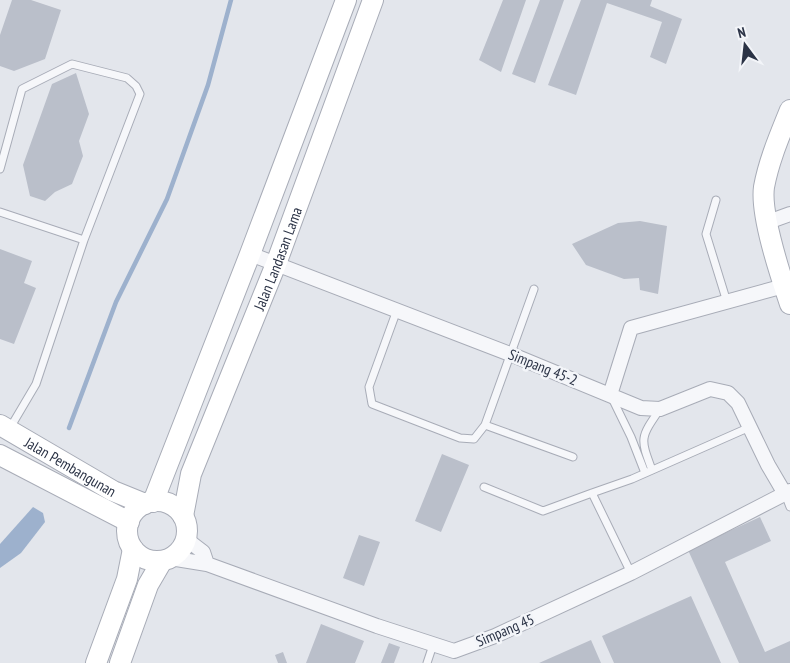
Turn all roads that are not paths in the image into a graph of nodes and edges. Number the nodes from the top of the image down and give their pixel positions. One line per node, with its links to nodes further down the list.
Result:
1 (346, 0): 4 (main road, Jalan Landasan Lama)
2 (358, 0): 4 (main road)
3 (373, 0): 13 (main road, Jalan Landasan Lama)
4 (328, 47): 12 (main road, Jalan Landasan Lama)
5 (790, 110): 10 (main road)
6 (0, 169): 11 (lane)
7 (716, 200): 16 (lane)
8 (0, 212): 11 (lane)
9 (790, 214): 10 (street)
10 (768, 222): 15 (main road)
11 (84, 240): 24 (lane)
12 (250, 254): 13 (street, Simpang 45-2); 19 (main road, Jalan Landasan Lama)
13 (276, 264): 17 (street, Simpang 45-2); 19 (main road); 33 (main road, Jalan Landasan Lama)
14 (534, 288): 18 (lane)
15 (787, 295): 16 (street)
16 (727, 302): 20 (street)
17 (397, 310): 18 (street, Simpang 45-2); 22 (lane)
18 (510, 354): 20 (street, Simpang 45-2); 22 (lane)
19 (198, 385): 32 (main road, Jalan Landasan Lama)
20 (610, 395): 21 (street, Simpang 45-2); 28 (lane)
21 (660, 409): 23 (street, Simpang 45-2); 27 (lane)
22 (485, 425): 26 (lane)
23 (750, 427): 27 (lane); 31 (street, Simpang 45-2)
24 (4, 428): 32 (main road, Jalan Pembangunan)
25 (0, 455): 34 (main road, Jalan Pembangunan)
26 (573, 457)
27 (652, 470): 28 (lane)
28 (645, 473): 30 (lane)
29 (484, 487): 30 (lane)
30 (592, 493): 39 (lane)
31 (788, 497): 39 (street, Simpang 45)
32 (149, 503): 33 (main road); 34 (main road)
33 (183, 516): 35 (main road)
34 (129, 522): 36 (main road)
35 (186, 539): 37 (main road); 38 (street)
36 (133, 549): 37 (main road); 41 (main road)
37 (166, 559): 38 (street, Simpang 45); 42 (main road)
38 (207, 564): 40 (street, Simpang 45)
39 (631, 573): 40 (street, Simpang 45)
40 (433, 645): 43 (lane)
41 (96, 663)
42 (120, 663)
43 (427, 663)

